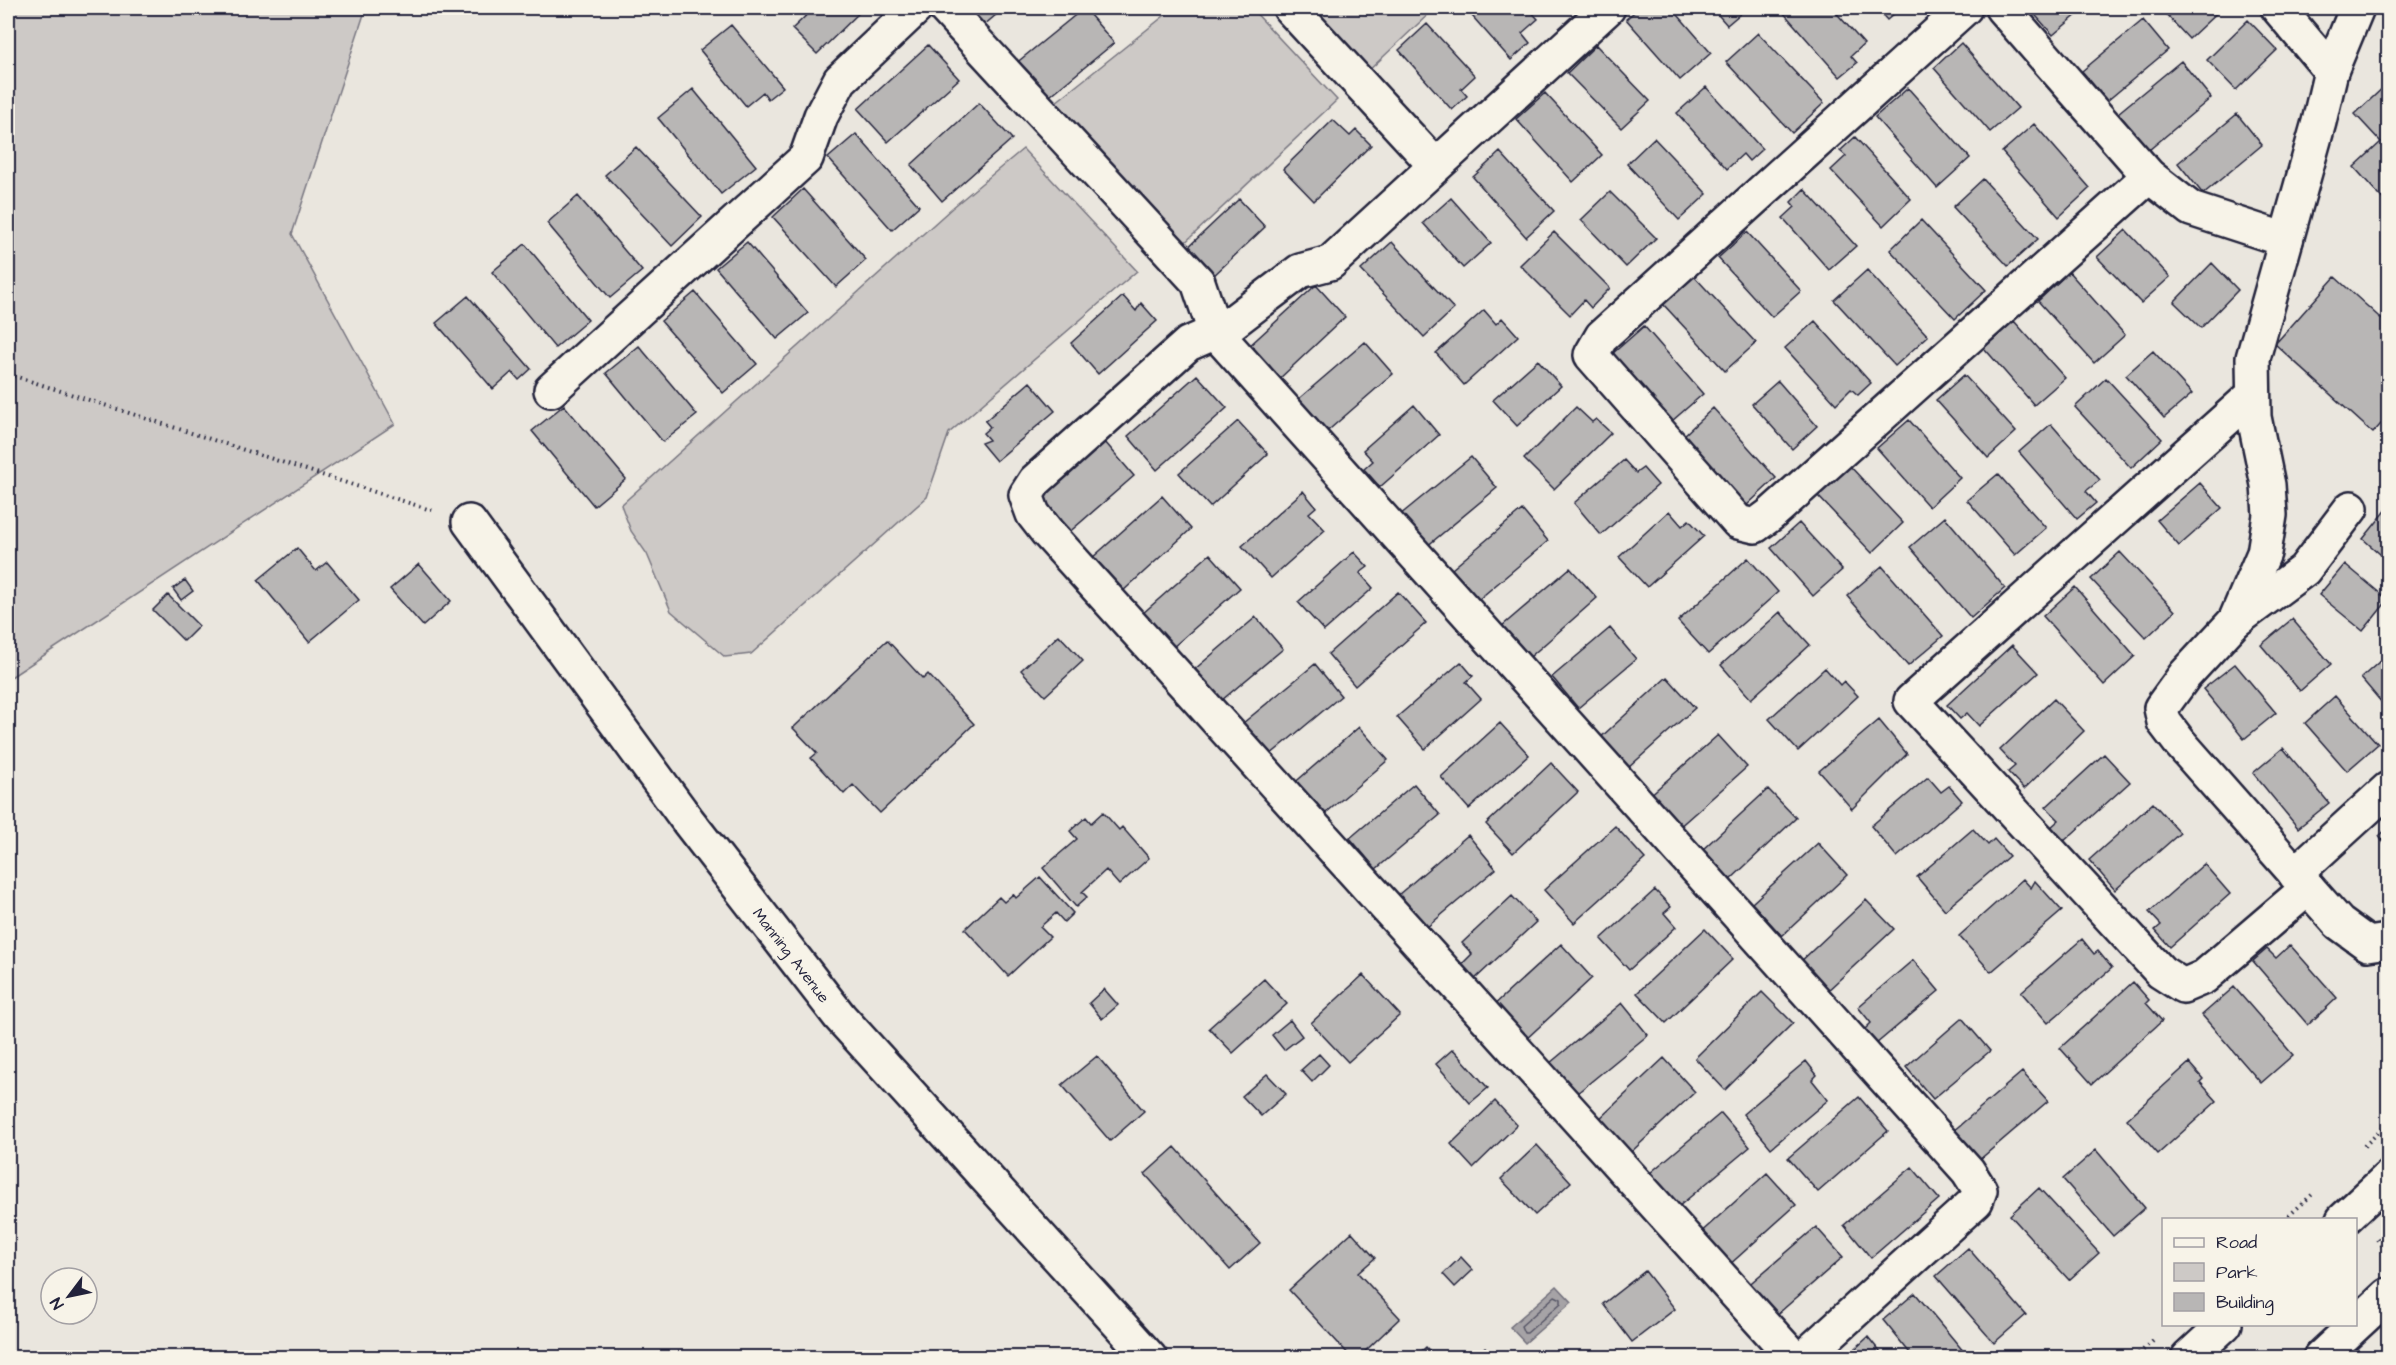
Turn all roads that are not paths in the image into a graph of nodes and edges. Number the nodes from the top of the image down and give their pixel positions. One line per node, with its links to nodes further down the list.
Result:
1 (916, 8): 14 (main road)
2 (945, 8): 13 (main road)
3 (1290, 8): 10 (main road)
4 (1608, 8): 10 (main road)
5 (1965, 8): 11 (main road)
6 (2002, 8): 11 (main road)
7 (2278, 8): 9 (main road)
8 (2357, 8): 9 (main road)
9 (2331, 70): 12 (main road)
10 (1435, 165): 13 (main road)
11 (2149, 176): 12 (main road)
12 (2286, 240): 15 (main road)
13 (1215, 332): 29 (main road); 30 (main road)
14 (551, 390)
15 (2253, 395): 18 (main road); 20 (main road)
16 (2351, 508): 18 (main road)
17 (469, 522): 28 (main road, Manning Avenue)
18 (2235, 621): 20 (main road)
19 (2388, 789): 20 (main road)
20 (2301, 881): 21 (main road)
21 (2388, 941)
22 (2388, 1179): 23 (main road)
23 (2345, 1218)
24 (2388, 1295): 25 (main road)
25 (2357, 1324)
26 (2223, 1326): 31 (main road)
27 (2355, 1326): 32 (main road)
28 (1150, 1358)
29 (1794, 1358)
30 (1803, 1358)
31 (2188, 1358)
32 (2320, 1358)

